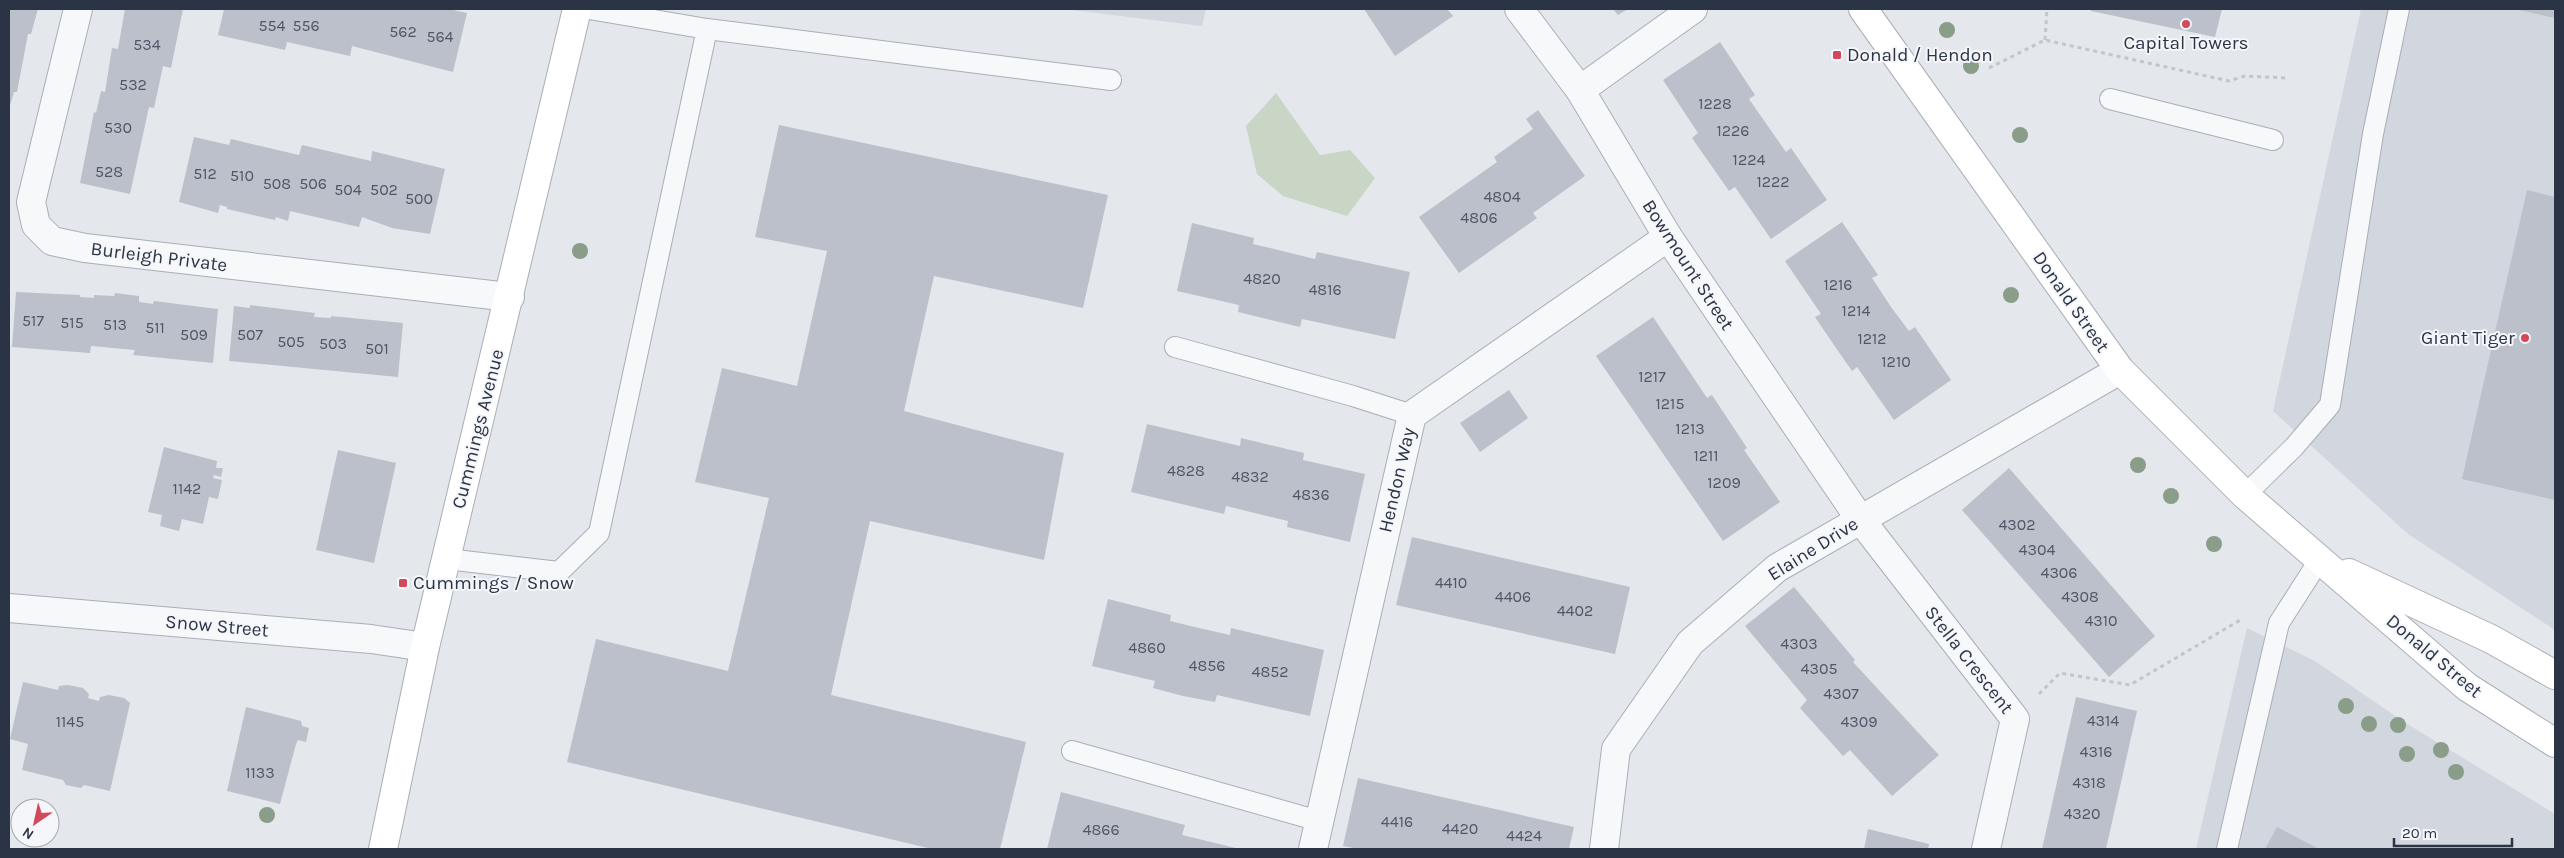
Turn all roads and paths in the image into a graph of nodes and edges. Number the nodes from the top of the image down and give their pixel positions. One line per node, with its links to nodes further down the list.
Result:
1 (78, 9): 18 (street, Burleigh Private)
2 (577, 9): 18 (street, Cummings Avenue)
3 (589, 9): 9 (lane)
4 (1519, 9): 14 (street, Bowmount Street)
5 (1693, 9): 14 (street)
6 (1863, 9): 20 (street, Donald Street)
7 (2047, 9): 10 (path)
8 (2399, 9): 22 (lane)
9 (707, 29): 13 (lane); 24 (lane)
10 (2045, 40): 11 (path); 12 (path)
11 (1989, 68)
12 (2287, 78)
13 (1111, 80)
14 (1580, 90): 17 (street, Bowmount Street)
15 (2110, 99): 16 (lane)
16 (2273, 140)
17 (1668, 237): 21 (street, Hendon Way); 23 (street, Bowmount Street)
18 (510, 297): 24 (street, Cummings Avenue)
19 (1175, 348): 21 (lane)
20 (2120, 370): 22 (street, Donald Street); 23 (street, Elaine Drive)
21 (1412, 415): 33 (street, Hendon Way)
22 (2245, 495): 25 (street, Donald Street)
23 (1860, 519): 30 (street, Stella Crescent); 36 (street, Elaine Drive)
24 (447, 559): 28 (street, Cummings Avenue)
25 (2320, 559): 29 (street, Donald Street); 31 (street, Donald Street); 38 (lane)
26 (9, 608): 28 (street, Snow Street)
27 (2242, 619): 30 (path)
28 (425, 646): 34 (street, Cummings Avenue)
29 (2555, 675)
30 (2015, 718): 37 (street, Stella Crescent)
31 (2555, 743)
32 (1072, 751): 33 (lane)
33 (1319, 820): 35 (street, Hendon Way)
34 (383, 849)
35 (1313, 849)
36 (1604, 849)
37 (1986, 849)
38 (2227, 849)

